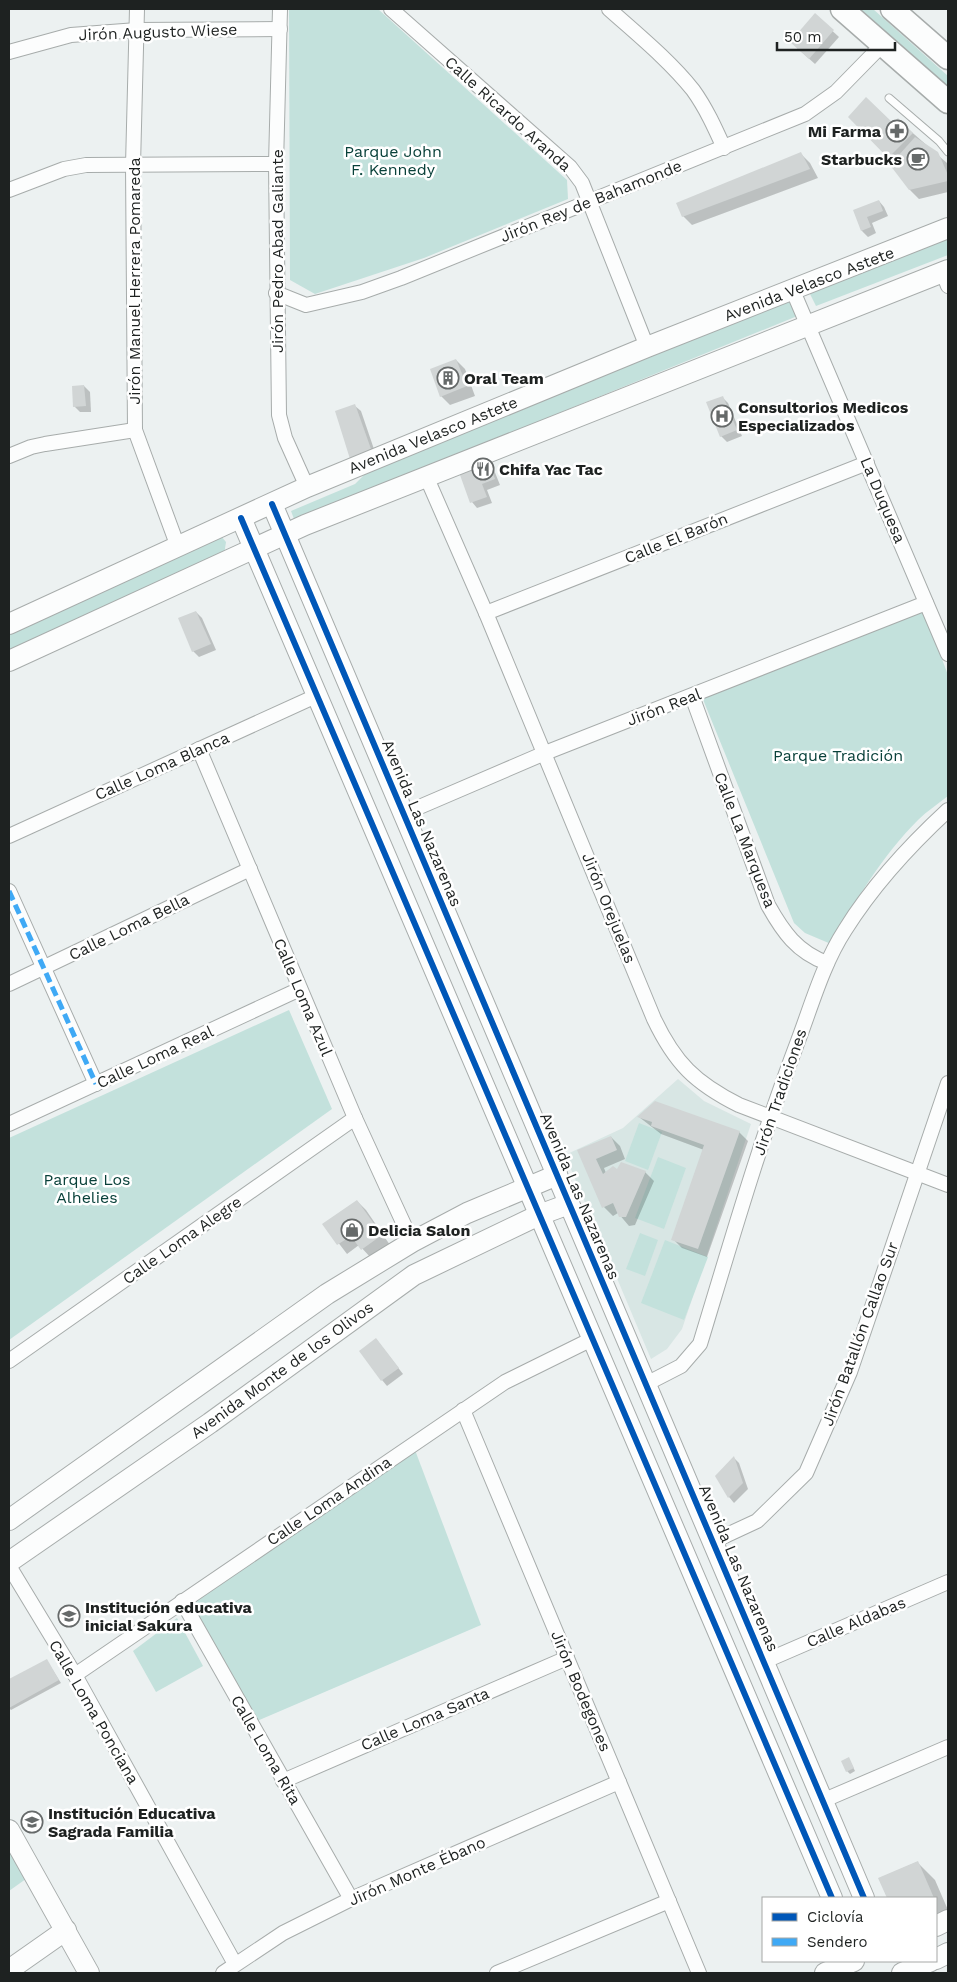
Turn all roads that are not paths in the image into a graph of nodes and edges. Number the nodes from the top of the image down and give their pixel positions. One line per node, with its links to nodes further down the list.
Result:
1 (136, 9): 8 (street, Jirón Manuel Herrera Pomareda)
2 (280, 9): 7 (street, Jirón Pedro Abad Galiante)
3 (391, 9): 19 (street, Calle Ricardo Aranda)
4 (609, 9): 14 (street)
5 (842, 9): 9 (main road)
6 (892, 9): 11 (main road)
7 (280, 29): 8 (street, Jirón Augusto Wiese); 16 (street, Jirón Pedro Abad Galiante)
8 (137, 30): 10 (street, Jirón Augusto Wiese); 17 (street, Jirón Manuel Herrera Pomareda)
9 (883, 44): 13 (main road); 14 (street, Jirón Rey de Bahamonde)
10 (9, 52)
11 (948, 58)
12 (889, 98): 15 (lane)
13 (948, 102)
14 (724, 148): 19 (street, Jirón Rey de Bahamonde)
15 (948, 152)
16 (276, 164): 17 (street); 23 (street, Jirón Pedro Abad Galiante)
17 (133, 165): 18 (street); 26 (street, Jirón Manuel Herrera Pomareda)
18 (9, 190)
19 (590, 202): 23 (street, Jirón Rey de Bahamonde); 25 (street, Calle Ricardo Aranda)
20 (948, 228): 22 (street, Avenida Velasco Astete)
21 (946, 276): 24 (street)
22 (793, 291): 24 (street, La Duquesa); 25 (street, Avenida Velasco Astete)
23 (276, 293): 30 (street, Jirón Pedro Abad Galiante)
24 (809, 326): 28 (street, La Duquesa); 29 (street)
25 (647, 347): 30 (street, Avenida Velasco Astete)
26 (136, 430): 27 (street); 34 (street, Jirón Manuel Herrera Pomareda)
27 (9, 456)
28 (867, 463): 36 (street, La Duquesa); 37 (street, Calle El Barón)
29 (426, 476): 33 (street); 37 (street, Jirón Orejuelas)
30 (307, 487): 31 (street, Avenida Velasco Astete)
31 (272, 504): 32 (street, Avenida Velasco Astete); 33 (street, Avenida Las Nazarenas)
32 (241, 518): 34 (street, Avenida Velasco Astete); 35 (street)
33 (285, 534): 35 (street); 46 (street, Avenida Las Nazarenas)
34 (178, 547): 38 (street, Avenida Velasco Astete)
35 (254, 549): 40 (street); 41 (street)
36 (926, 603): 39 (street, La Duquesa); 42 (street, Jirón Real)
37 (486, 614): 44 (street, Jirón Orejuelas)
38 (9, 624)
39 (948, 654)
40 (9, 661)
41 (316, 696): 43 (street, Calle Loma Blanca); 62 (street)
42 (692, 696): 44 (street, Jirón Real); 50 (street, Calle La Marquesa)
43 (199, 749): 47 (street, Calle Loma Blanca); 48 (street, Calle Loma Azul)
44 (545, 753): 46 (street, Jirón Real); 56 (street, Jirón Orejuelas)
45 (948, 810): 50 (street, Jirón Tradiciones)
46 (403, 814): 60 (street, Avenida Las Nazarenas)
47 (9, 836)
48 (250, 869): 51 (street, Calle Loma Bella); 53 (street, Calle Loma Azul)
49 (9, 891): 51 (street)
50 (827, 963): 56 (street, Jirón Tradiciones)
51 (44, 968): 52 (street, Calle Loma Bella); 55 (street)
52 (9, 984)
53 (300, 989): 55 (street, Calle Loma Real); 57 (street, Calle Loma Azul)
54 (948, 1083): 59 (street, Jirón Batallón Callao Sur)
55 (96, 1084): 58 (street, Calle Loma Real)
56 (769, 1117): 59 (street, Jirón Orejuelas); 68 (street, Jirón Tradiciones)
57 (355, 1118): 65 (street, Calle Loma Azul); 67 (street, Calle Loma Alegre)
58 (9, 1124)
59 (918, 1174): 61 (street, Jirón Orejuelas); 71 (street, Jirón Batallón Callao Sur)
60 (557, 1175): 62 (street, Avenida Monte de los Olivos); 63 (street, Avenida Las Nazarenas)
61 (948, 1185)
62 (526, 1186): 64 (street); 65 (street, Avenida Monte de los Olivos)
63 (569, 1204): 64 (street, Avenida Monte de los Olivos); 68 (street, Avenida Las Nazarenas)
64 (539, 1215): 66 (street); 72 (street, Avenida Monte de los Olivos)
65 (412, 1242): 70 (street, Avenida Monte de los Olivos)
66 (592, 1339): 69 (street, Calle Loma Andina); 84 (street)
67 (9, 1361)
68 (646, 1384): 71 (street, Avenida Las Nazarenas)
69 (463, 1410): 75 (street, Calle Loma Andina); 76 (street, Jirón Bodegones)
70 (9, 1520)
71 (714, 1542): 77 (street, Avenida Las Nazarenas)
72 (9, 1562)
73 (9, 1566): 78 (street, Calle Loma Ponciana)
74 (948, 1582): 77 (street, Calle Aldabas)
75 (182, 1601): 78 (street, Calle Loma Andina); 80 (street, Calle Loma Rita)
76 (567, 1658): 80 (street, Calle Loma Santa); 81 (street, Jirón Bodegones)
77 (763, 1662): 82 (street, Avenida Las Nazarenas)
78 (75, 1675): 91 (street, Calle Loma Ponciana)
79 (948, 1748): 82 (street)
80 (284, 1781): 86 (street, Calle Loma Rita)
81 (619, 1782): 86 (street, Jirón Monte Ébano); 87 (street, Jirón Bodegones)
82 (822, 1801): 85 (street, Avenida Las Nazarenas)
83 (9, 1830): 88 (street)
84 (832, 1897)
85 (864, 1897)
86 (351, 1899): 91 (street, Jirón Monte Ébano)
87 (669, 1901): 95 (street); 96 (street, Jirón Bodegones)
88 (66, 1930): 92 (street); 93 (street)
89 (852, 1962): 97 (street)
90 (929, 1962): 98 (street)
91 (235, 1964): 94 (street, Jirón Monte Ébano)
92 (9, 1970)
93 (89, 1973)
94 (222, 1973)
95 (497, 1973)
96 (699, 1973)
97 (825, 1973)
98 (902, 1973)

